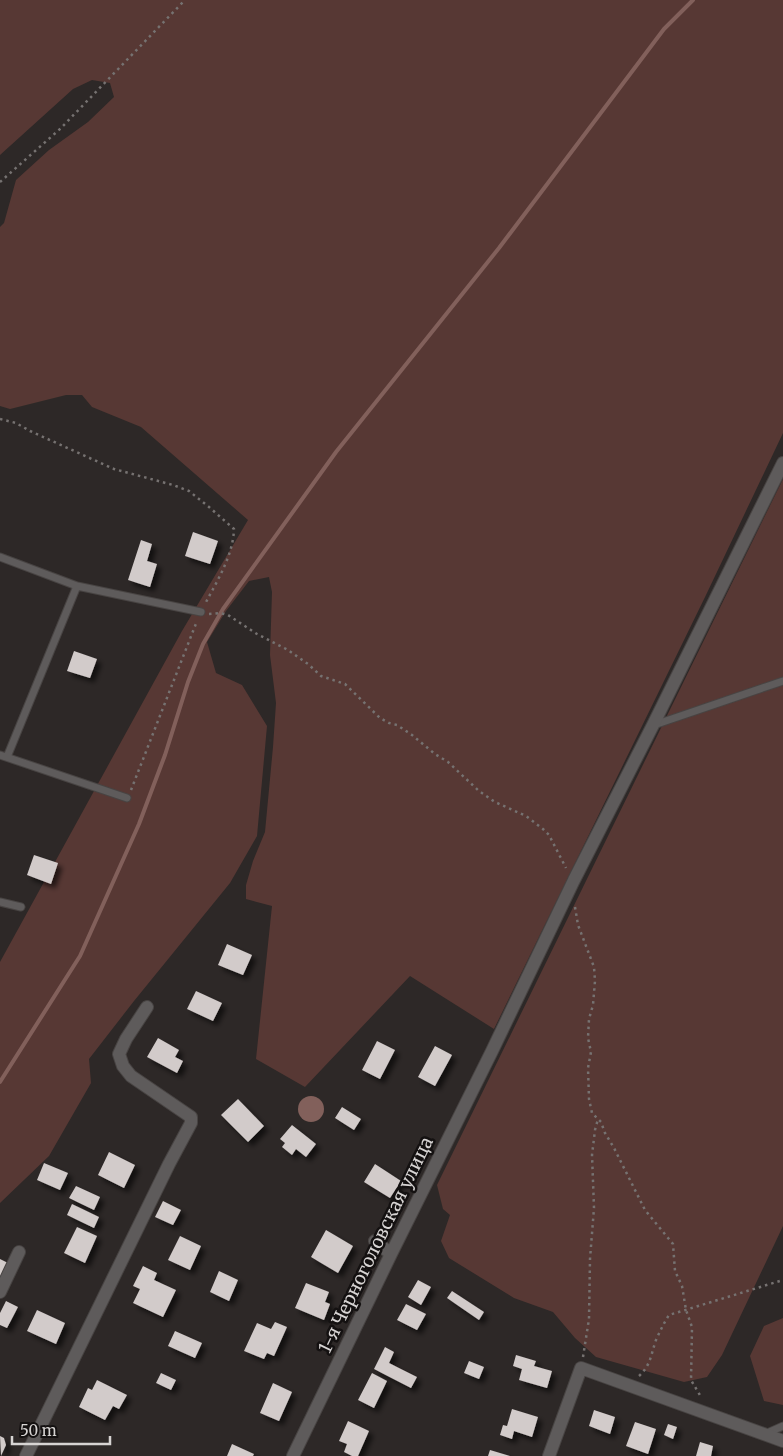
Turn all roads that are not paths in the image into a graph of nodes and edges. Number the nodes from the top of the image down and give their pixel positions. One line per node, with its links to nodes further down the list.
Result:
1 (783, 463): 6 (street, 1-я Черноголовская улица)
2 (0, 557): 3 (lane)
3 (77, 586): 4 (lane); 7 (lane)
4 (201, 612)
5 (783, 681): 6 (lane)
6 (654, 725): 14 (street, 1-я Черноголовская улица)
7 (3, 756): 8 (lane)
8 (127, 798)
9 (0, 902): 10 (lane)
10 (21, 907)
11 (147, 1007): 19 (street)
12 (375, 1241): 14 (street)
13 (19, 1252): 15 (street)
14 (391, 1254): 20 (street, 1-я Черноголовская улица)
15 (0, 1292)
16 (783, 1426): 17 (lane)
17 (763, 1434): 18 (street); 21 (street)
18 (783, 1441)
19 (26, 1456)
20 (293, 1456)
21 (549, 1456)

